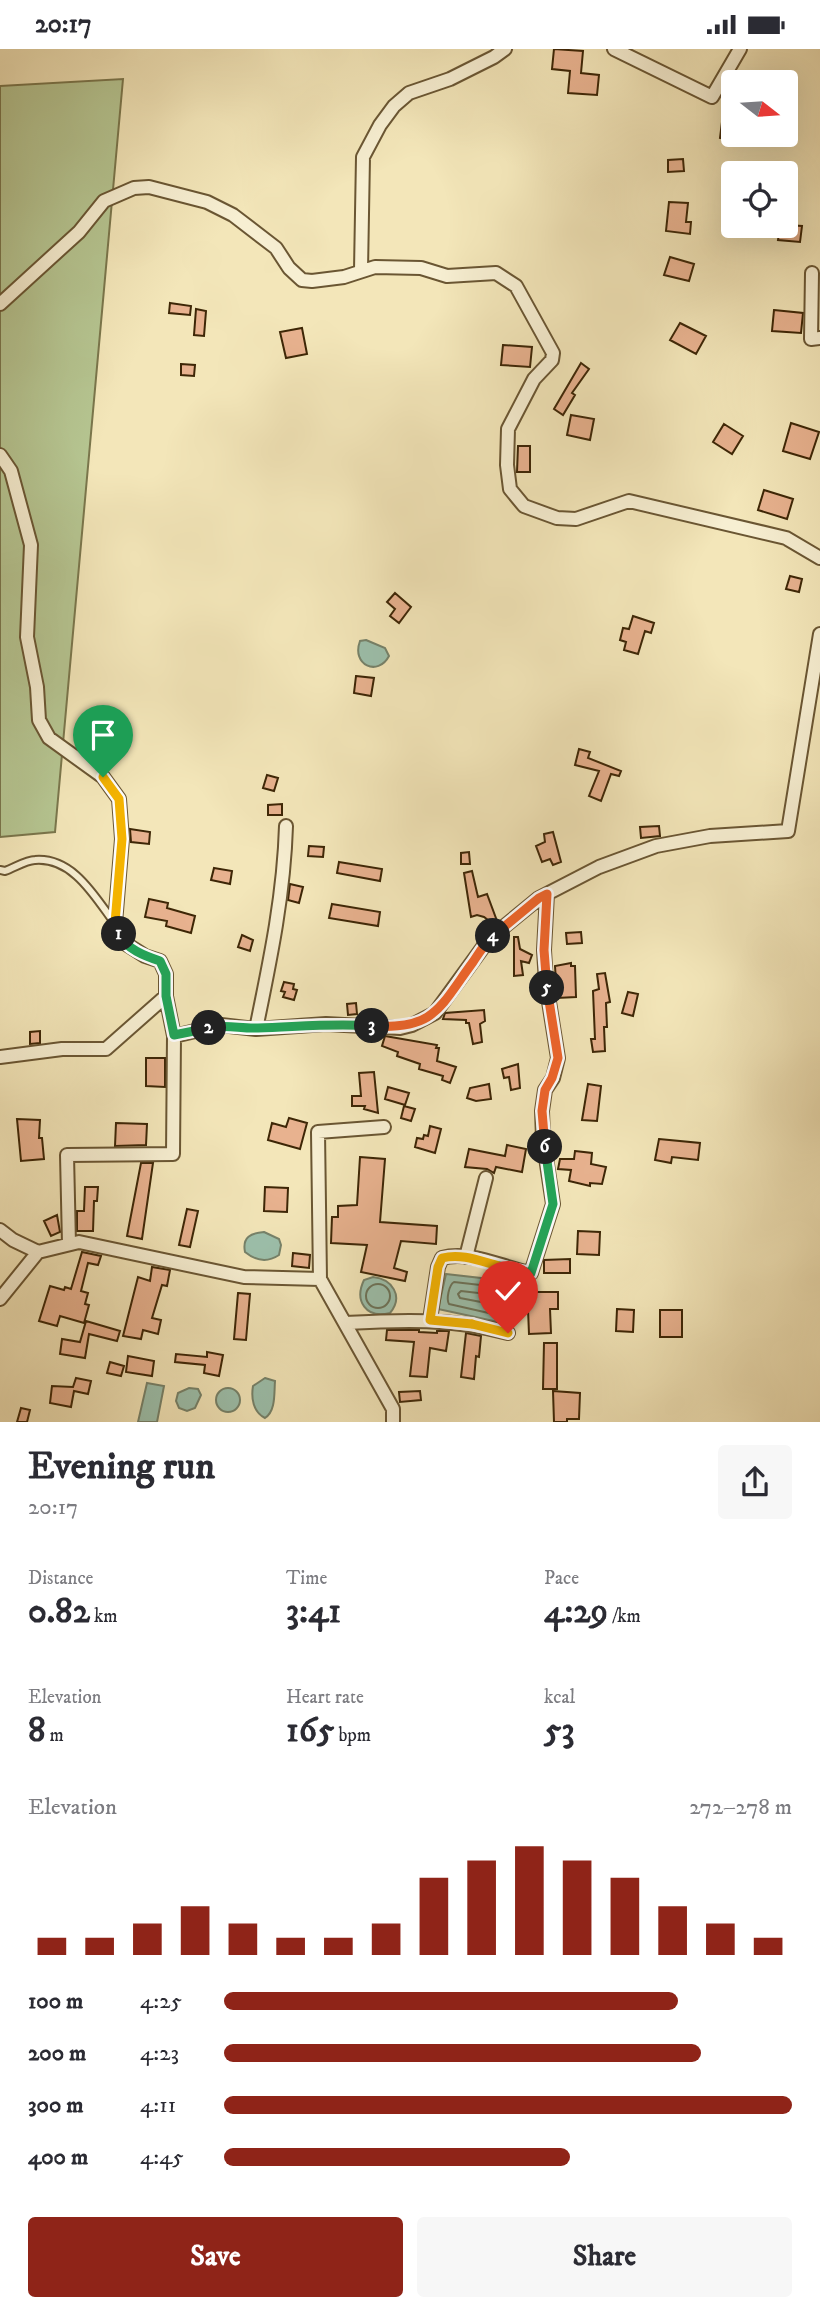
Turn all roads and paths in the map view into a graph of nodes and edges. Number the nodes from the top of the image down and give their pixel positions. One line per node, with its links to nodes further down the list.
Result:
1 (505, 49): 4 (street)
2 (614, 49): 3 (street)
3 (740, 49)
4 (360, 270): 6 (street); 9 (street)
5 (812, 273): 7 (street)
6 (0, 304)
7 (820, 338)
8 (0, 455): 14 (street)
9 (820, 558)
10 (820, 634): 13 (street)
11 (286, 826): 16 (street)
12 (0, 870): 14 (lane)
13 (547, 894): 16 (street); 24 (street)
14 (115, 923): 15 (street)
15 (166, 996): 17 (street); 18 (street)
16 (256, 1028): 17 (street)
17 (174, 1035): 22 (street)
18 (0, 1057)
19 (384, 1127): 25 (street)
20 (486, 1178): 24 (street)
21 (0, 1230): 23 (street)
22 (69, 1244): 23 (street); 25 (street)
23 (38, 1252): 26 (street)
24 (466, 1257): 27 (street)
25 (320, 1279): 28 (street)
26 (0, 1299)
27 (430, 1320): 28 (street); 29 (street)
28 (345, 1323): 30 (street)
29 (508, 1333)
30 (393, 1422)

